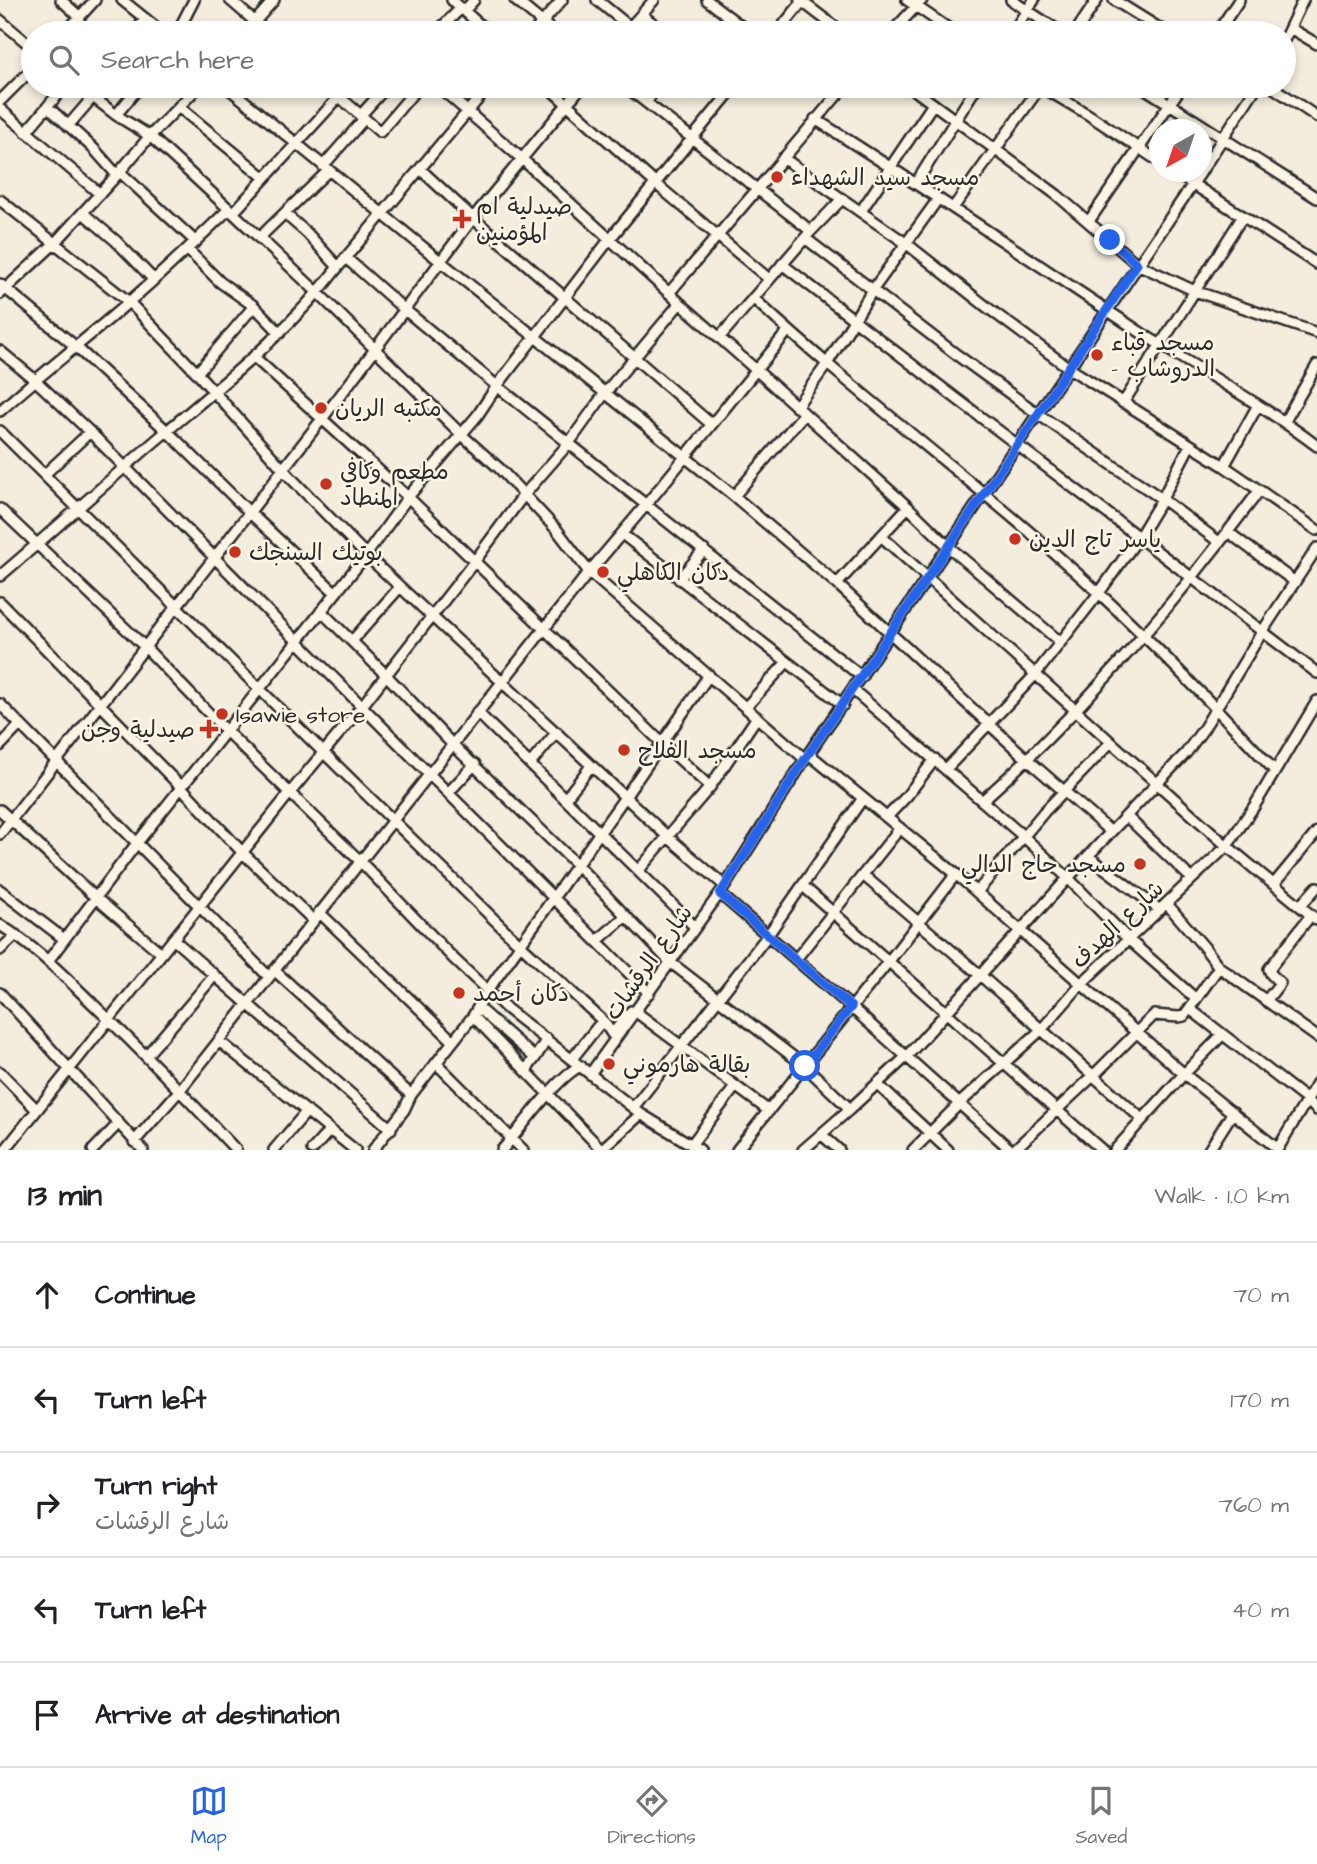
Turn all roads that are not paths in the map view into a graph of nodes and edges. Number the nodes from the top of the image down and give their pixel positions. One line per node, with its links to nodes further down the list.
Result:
1 (61, 0): 26 (street)
2 (95, 0): 26 (street)
3 (122, 0): 27 (street)
4 (194, 0): 31 (street)
5 (230, 0): 32 (street)
6 (274, 0): 33 (street)
7 (452, 0): 23 (street)
8 (474, 0): 23 (street)
9 (515, 0): 36 (street)
10 (562, 0): 37 (street)
11 (597, 0): 38 (street)
12 (654, 0): 25 (street)
13 (707, 0): 41 (street)
14 (907, 0): 22 (street)
15 (1011, 0): 24 (street)
16 (1034, 0): 24 (street)
17 (1097, 0): 48 (street)
18 (1114, 0): 49 (street)
19 (1238, 0): 50 (street)
20 (1303, 0): 51 (street)
21 (801, 1): 42 (street); 43 (street)
22 (919, 3): 44 (street); 45 (street)
23 (463, 10): 34 (street); 35 (street)
24 (1027, 11): 46 (street); 47 (street)
25 (642, 15): 39 (street); 40 (street)
26 (80, 16): 29 (street)
27 (146, 19): 30 (street)
28 (0, 20): 53 (street)
29 (76, 21)
30 (148, 21)
31 (183, 21)
32 (254, 21)
33 (256, 21)
34 (450, 21)
35 (475, 21)
36 (540, 21)
37 (542, 21)
38 (619, 21)
39 (636, 21)
40 (650, 21)
41 (734, 21)
42 (786, 21)
43 (827, 21)
44 (902, 21)
45 (941, 21)
46 (1020, 21)
47 (1043, 21)
48 (1083, 21)
49 (1148, 21)
50 (1225, 21)
51 (1293, 21)
52 (1296, 32): 54 (street)
53 (21, 38)
54 (1317, 44)
55 (21, 80): 82 (street)
56 (55, 98): 87 (street)
57 (84, 98): 96 (street)
58 (97, 98): 91 (street)
59 (130, 98): 91 (street)
60 (188, 98): 88 (street)
61 (240, 98): 101 (street)
62 (338, 98): 101 (street)
63 (340, 98): 93 (street)
64 (378, 98): 93 (street)
65 (409, 98): 93 (street)
66 (451, 98): 90 (street)
67 (479, 98): 90 (street)
68 (561, 98): 84 (street)
69 (573, 98): 84 (street)
70 (642, 98): 83 (street)
71 (650, 98): 83 (street)
72 (724, 98): 99 (street)
73 (834, 98): 94 (street)
74 (925, 98): 85 (street)
75 (970, 98): 95 (street)
76 (1032, 98): 103 (street)
77 (1060, 98): 102 (street)
78 (1159, 98): 86 (street)
79 (1173, 98): 86 (street)
80 (1247, 98): 100 (street, شارع الرقشات)
81 (1289, 98): 92 (street)
82 (0, 100)
83 (648, 102): 99 (street)
84 (568, 104): 107 (street); 115 (street)
85 (933, 104): 95 (street); 108 (street)
86 (1168, 104): 100 (street); 102 (street)
87 (48, 107): 96 (street); 97 (street)
88 (179, 107): 98 (street); 112 (street)
89 (0, 109): 97 (street)
90 (467, 112): 107 (street); 110 (street)
91 (116, 115): 98 (street)
92 (1317, 117)
93 (362, 118): 109 (street)
94 (815, 119): 106 (street); 108 (street)
95 (956, 121): 103 (street); 114 (street)
96 (68, 126): 111 (street)
97 (26, 132): 118 (street)
98 (150, 136): 111 (street); 124 (street)
99 (692, 138): 115 (street); 117 (street)
100 (1224, 138): 105 (street, شارع الرقشات); 119 (street)
101 (296, 144): 109 (street); 112 (street)
102 (1139, 149): 104 (street); 131 (street)
103 (996, 150): 123 (street); 131 (street)
104 (1149, 155)
105 (1212, 155)
106 (783, 158): 117 (street); 120 (street)
107 (522, 159): 130 (street); 135 (street)
108 (891, 167): 114 (street); 125 (street)
109 (326, 168): 127 (street); 128 (street)
110 (420, 169): 128 (street); 130 (street)
111 (119, 173): 118 (street); 136 (street)
112 (265, 178): 124 (street)
113 (1189, 182): 116 (street)
114 (916, 183): 121 (street)
115 (656, 184): 133 (street); 135 (street)
116 (1192, 184): 129 (street); 143 (street, شارع الرقشات)
117 (757, 189): 132 (street); 133 (street)
118 (100, 194): 126 (street)
119 (1317, 198)
120 (842, 199): 125 (street); 132 (street)
121 (939, 199): 123 (street); 138 (street)
122 (0, 200): 137 (street)
123 (953, 208): 159 (street)
124 (231, 211): 134 (street); 136 (street)
125 (861, 211): 138 (street)
126 (83, 213): 137 (street); 147 (street)
127 (285, 214): 134 (street); 145 (street)
128 (383, 214): 140 (street); 141 (street)
129 (1243, 216): 144 (street); 150 (street)
130 (473, 218): 141 (street); 153 (street)
131 (1088, 222): 143 (street)
132 (808, 234): 142 (street); 149 (street)
133 (717, 235): 146 (street); 152 (street)
134 (259, 238): 151 (street)
135 (609, 240): 152 (street); 153 (street)
136 (196, 242): 139 (street)
137 (55, 243): 148 (street); 155 (street)
138 (907, 244): 149 (street); 174 (street)
139 (188, 250): 147 (street); 157 (street)
140 (346, 258): 145 (street); 158 (street)
141 (440, 261): 158 (street); 164 (street)
142 (782, 264): 146 (street); 160 (street)
143 (1137, 264): 150 (street); 159 (street, شارع الرقشات)
144 (1317, 264)
145 (338, 267): 151 (street)
146 (769, 279): 154 (street)
147 (154, 280): 155 (street)
148 (2, 289): 167 (street)
149 (873, 291): 160 (street); 186 (street)
150 (1195, 291): 163 (street); 166 (street)
151 (318, 293): 162 (street); 168 (street)
152 (669, 293): 156 (street)
153 (564, 297): 164 (street); 171 (street)
154 (753, 298): 161 (street); 165 (street)
155 (129, 302): 167 (street); 176 (street)
156 (680, 303): 165 (street); 171 (street)
157 (254, 306): 162 (street); 176 (street)
158 (405, 310): 168 (street); 178 (street)
159 (1107, 310): 166 (street); 174 (street, شارع الرقشات)
160 (853, 319): 172 (street); 195 (street)
161 (788, 331): 172 (street); 175 (street)
162 (280, 333): 170 (street)
163 (1317, 333)
164 (535, 337): 178 (street); 180 (street)
165 (719, 338): 175 (street)
166 (1161, 345): 181 (street); 182 (street)
167 (75, 346): 177 (street); 191 (street)
168 (375, 350): 187 (street); 193 (street)
169 (0, 351): 177 (street)
170 (254, 357): 179 (street); 187 (street)
171 (634, 358): 180 (street); 189 (street)
172 (827, 364): 183 (street); 204 (street)
173 (1317, 365): 188 (street)
174 (1069, 368): 181 (street); 186 (street, شارع الرقشات)
175 (755, 369): 183 (street); 189 (street)
176 (197, 373): 179 (street)
177 (35, 380): 184 (street); 192 (street)
178 (497, 386): 193 (street); 194 (street)
179 (215, 392): 191 (street); 201 (street)
180 (605, 393): 194 (street); 198 (street)
181 (1123, 403): 196 (street)
182 (1258, 405): 188 (street); 199 (street)
183 (796, 407): 185 (street)
184 (0, 411)
185 (804, 414): 206 (street); 210 (street)
186 (1038, 414): 195 (street, شارع الرقشات); 208 (street)
187 (321, 419): 201 (street); 207 (street)
188 (1284, 421): 197 (street)
189 (711, 424): 198 (street)
190 (0, 431): 202 (street)
191 (167, 431): 200 (street); 213 (street)
192 (90, 432): 200 (street); 202 (street)
193 (462, 435): 205 (street); 207 (street)
194 (569, 443): 205 (street); 209 (street)
195 (1017, 444): 204 (street, شارع الرقشات); 218 (street)
196 (1190, 445): 199 (street); 208 (street)
197 (1317, 446)
198 (684, 457): 206 (street); 209 (street)
199 (1224, 466): 203 (street)
200 (125, 467): 212 (street); 225 (street)
201 (283, 470): 213 (street); 224 (street)
202 (45, 474): 212 (street)
203 (1259, 491): 214 (street); 215 (street)
204 (983, 493): 221 (street, شارع الرقشات); 236 (street)
205 (523, 496): 226 (street); 227 (street)
206 (734, 496): 233 (street)
207 (408, 497): 224 (street); 226 (street)
208 (1162, 499): 218 (street); 219 (street)
209 (646, 505): 216 (street); 223 (street)
210 (908, 507): 217 (street); 221 (street)
211 (0, 509): 220 (street)
212 (78, 509): 220 (street); 238 (street)
213 (250, 513): 225 (street); 235 (street)
214 (1317, 530)
215 (1228, 532): 219 (street); 232 (street)
216 (622, 534): 227 (street); 231 (street)
217 (881, 536): 229 (street); 233 (street)
218 (1139, 537): 230 (street); 236 (street)
219 (1219, 542): 230 (street)
220 (37, 545): 228 (street); 248 (street)
221 (948, 546): 229 (street, شارع الرقشات); 247 (street)
222 (1317, 548): 232 (street)
223 (704, 551): 231 (street); 254 (street)
224 (366, 555): 234 (street); 235 (street)
225 (214, 559): 238 (street); 245 (street)
226 (474, 562): 240 (street); 241 (street)
227 (589, 572): 241 (street); 252 (street)
228 (0, 576)
229 (927, 576): 243 (street, شارع الرقشات); 253 (street)
230 (1192, 578): 242 (street); 244 (street)
231 (680, 579): 249 (street)
232 (1295, 582): 242 (street)
233 (837, 584): 243 (street)
234 (400, 587): 240 (street); 246 (street)
235 (336, 593): 239 (street)
236 (1099, 593): 244 (street); 247 (street)
237 (0, 602): 261 (street)
238 (177, 606): 248 (street); 256 (street)
239 (321, 611): 245 (street); 246 (street)
240 (432, 617): 251 (street); 255 (street)
241 (544, 628): 255 (street); 273 (street)
242 (1262, 632): 250 (street); 263 (street)
243 (890, 633): 254 (street, شارع الرقشات); 268 (street)
244 (1144, 636): 263 (street); 265 (street)
245 (297, 642): 256 (street); 262 (street)
246 (352, 642): 251 (street)
247 (1060, 642): 253 (street)
248 (146, 648): 261 (street); 270 (street)
249 (786, 663): 260 (street); 264 (street)
250 (1317, 673)
251 (386, 675): 262 (street); 274 (street)
252 (709, 675): 264 (street); 273 (street)
253 (1035, 675): 265 (street); 268 (street)
254 (862, 677): 257 (street, شارع الرقشات)
255 (502, 682): 266 (street); 271 (street)
256 (260, 689): 270 (street); 276 (street)
257 (853, 690): 260 (street, شارع الرقشات); 278 (street)
258 (1317, 701): 285 (street, شارع الهدف)
259 (0, 704): 269 (street)
260 (842, 705): 277 (street, شارع الرقشات)
261 (100, 706): 280 (street); 288 (street)
262 (362, 706): 276 (street); 286 (street)
263 (1216, 707): 285 (street); 287 (street)
264 (746, 708): 267 (street)
265 (1076, 709): 272 (street); 279 (street)
266 (477, 712): 274 (street); 282 (street)
267 (757, 717): 277 (street); 289 (street)
268 (990, 724): 279 (street); 284 (street)
269 (20, 725): 275 (street); 280 (street)
270 (226, 731): 288 (street); 292 (street)
271 (557, 732): 282 (street); 283 (street)
272 (1111, 742): 287 (street); 290 (street)
273 (662, 743): 289 (street); 293 (street)
274 (453, 744): 281 (street); 286 (street)
275 (0, 746)
276 (323, 752): 292 (street); 300 (street)
277 (807, 757): 294 (street); 324 (street, شارع الرقشات)
278 (935, 759): 284 (street); 299 (street)
279 (1028, 760): 290 (street); 296 (street)
280 (56, 761): 301 (street); 309 (street)
281 (475, 764): 291 (street); 314 (street)
282 (530, 764): 295 (street)
283 (591, 766): 293 (street); 295 (street)
284 (946, 769): 296 (street)
285 (1275, 771): 310 (street, شارع الهدف)
286 (430, 775): 291 (street); 300 (street)
287 (1157, 784): 298 (street); 310 (street)
288 (181, 787): 309 (street); 311 (street)
289 (710, 787): 308 (street)
290 (1066, 792): 303 (street); 307 (street)
291 (448, 793): 327 (street)
292 (289, 794): 311 (street); 313 (street)
293 (625, 797): 306 (street); 308 (street)
294 (863, 798): 299 (street); 321 (street)
295 (565, 799): 306 (street)
296 (982, 801): 307 (street)
297 (0, 810): 301 (street)
298 (1126, 816): 303 (street); 319 (street)
299 (887, 817): 302 (street)
300 (394, 820): 313 (street); 345 (street)
301 (11, 821): 305 (street); 326 (street)
302 (900, 828): 316 (street); 317 (street)
303 (1111, 832): 312 (street)
304 (1317, 832): 320 (street)
305 (0, 834)
306 (600, 834): 314 (street); 315 (street)
307 (1023, 836): 318 (street); 325 (street)
308 (668, 837): 315 (street); 324 (street)
309 (137, 843): 326 (street); 328 (street)
310 (1227, 846): 319 (street, شارع الهدف); 320 (street)
311 (243, 853): 328 (street); 332 (street)
312 (1088, 856): 318 (street); 330 (street)
313 (360, 861): 332 (street); 357 (street)
314 (577, 865): 327 (street); 333 (street)
315 (638, 871): 337 (street)
316 (956, 874): 325 (street); 335 (street)
317 (863, 875): 331 (street); 335 (street)
318 (1068, 878): 338 (street); 343 (street)
319 (1192, 879): 330 (street, شارع الهدف)
320 (1275, 884): 329 (street)
321 (803, 886): 331 (street); 340 (street)
322 (1317, 887): 329 (street)
323 (0, 890): 341 (street)
324 (722, 890): 337 (street, شارع الرقشات); 340 (street)
325 (977, 892): 338 (street)
326 (96, 898): 341 (street); 347 (street)
327 (554, 898): 344 (street); 345 (street)
328 (199, 906): 342 (street); 353 (street)
329 (1300, 906): 334 (street)
330 (1163, 907): 343 (street, شارع الهدف); 352 (street)
331 (833, 914): 348 (street); 350 (street)
332 (316, 916): 353 (street); 379 (street)
333 (626, 916): 344 (street); 351 (street)
334 (1314, 917): 362 (street)
335 (918, 923): 350 (street); 354 (street)
336 (0, 926): 339 (street)
337 (695, 928): 351 (street, شارع الرقشات)
338 (1020, 930): 354 (street); 356 (street)
339 (16, 935): 346 (street); 349 (street)
340 (768, 935): 348 (street); 361 (street)
341 (64, 939): 349 (street)
342 (173, 939): 347 (street); 355 (street)
343 (1128, 939): 356 (street, شارع الهدف); 360 (street)
344 (597, 941): 358 (street)
345 (522, 944): 357 (street); 371 (street)
346 (0, 950)
347 (162, 954): 370 (street)
348 (796, 959): 364 (street)
349 (48, 961): 370 (street)
350 (889, 961): 364 (street); 369 (street)
351 (670, 962): 358 (street, شارع الرقشات); 361 (street)
352 (1219, 967): 360 (street); 362 (street)
353 (271, 973): 363 (street); 399 (street)
354 (980, 975): 369 (street); 373 (street)
355 (214, 976): 363 (street); 381 (street)
356 (1082, 984): 373 (street, شارع الهدف); 374 (street)
357 (488, 990): 365 (street); 367 (street)
358 (647, 991): 368 (street, شارع الرقشات); 371 (street)
359 (0, 993): 389 (street)
360 (1195, 999): 366 (street)
361 (719, 1000): 380 (street); 388 (street)
362 (1266, 1001): 376 (street)
363 (248, 1004): 378 (street); 414 (street)
364 (851, 1007): 382 (street); 388 (street)
365 (507, 1009): 372 (street); 377 (street)
366 (1190, 1009): 374 (street); 375 (street)
367 (475, 1012): 372 (street); 379 (street); 390 (street)
368 (636, 1012): 380 (street); 392 (street, شارع الرقشات)
369 (946, 1014): 382 (street); 386 (street)
370 (109, 1019): 381 (street); 389 (street)
371 (604, 1022): 384 (street)
372 (497, 1024): 383 (street)
373 (1041, 1030): 386 (street, شارع الهدف); 394 (street)
374 (1136, 1033): 393 (street); 394 (street)
375 (1222, 1035): 393 (street); 401 (street)
376 (1317, 1037)
377 (547, 1039): 383 (street); 384 (street)
378 (219, 1041): 398 (street); 407 (street)
379 (453, 1041): 385 (street)
380 (681, 1047): 397 (street); 403 (street)
381 (146, 1056): 398 (street)
382 (906, 1056): 396 (street); 402 (street)
383 (536, 1059): 390 (street)
384 (572, 1059): 387 (street)
385 (436, 1064): 399 (street); 418 (street)
386 (1004, 1064): 402 (street, شارع الهدف); 409 (street)
387 (580, 1066): 392 (street); 400 (street)
388 (805, 1066): 405 (street); 408 (street)
389 (69, 1069): 404 (street); 413 (street)
390 (526, 1070): 400 (street)
391 (0, 1072): 404 (street)
392 (590, 1074): 403 (street)
393 (1184, 1074): 410 (street); 412 (street)
394 (1093, 1076): 409 (street); 412 (street)
395 (1317, 1083): 401 (street)
396 (877, 1084): 405 (street); 416 (street)
397 (735, 1087): 408 (street); 420 (street)
398 (180, 1090): 419 (street); 426 (street)
399 (411, 1095): 414 (street)
400 (549, 1095): 418 (street); 433 (street)
401 (1307, 1100): 406 (street); 422 (street)
402 (960, 1103): 416 (street, شارع الهدف); 440 (street)
403 (633, 1108): 411 (street)
404 (36, 1110): 423 (street)
405 (850, 1110): 417 (street)
406 (1317, 1110)
407 (307, 1111): 415 (street); 427 (street)
408 (769, 1111): 435 (street)
409 (1056, 1111): 440 (street); 441 (street)
410 (1233, 1112): 422 (street); 442 (street)
411 (642, 1114): 420 (street); 433 (street)
412 (1142, 1119): 421 (street)
413 (118, 1124): 419 (street); 424 (street)
414 (391, 1129): 430 (street)
415 (331, 1130): 428 (street); 429 (street)
416 (929, 1132): 438 (street, شارع الهدف); 439 (street)
417 (821, 1134): 436 (street); 437 (street)
418 (512, 1139): 431 (street); 432 (street)
419 (134, 1142): 425 (street)
420 (691, 1145): 434 (street)
421 (1120, 1148)
422 (1277, 1149)
423 (5, 1150)
424 (93, 1150)
425 (143, 1150)
426 (236, 1150)
427 (274, 1150)
428 (312, 1150)
429 (355, 1150)
430 (373, 1150)
431 (502, 1150)
432 (523, 1150)
433 (602, 1150)
434 (700, 1150)
435 (737, 1150)
436 (803, 1150)
437 (839, 1150)
438 (913, 1150)
439 (948, 1150)
440 (1012, 1150)
441 (1102, 1150)
442 (1209, 1150)

